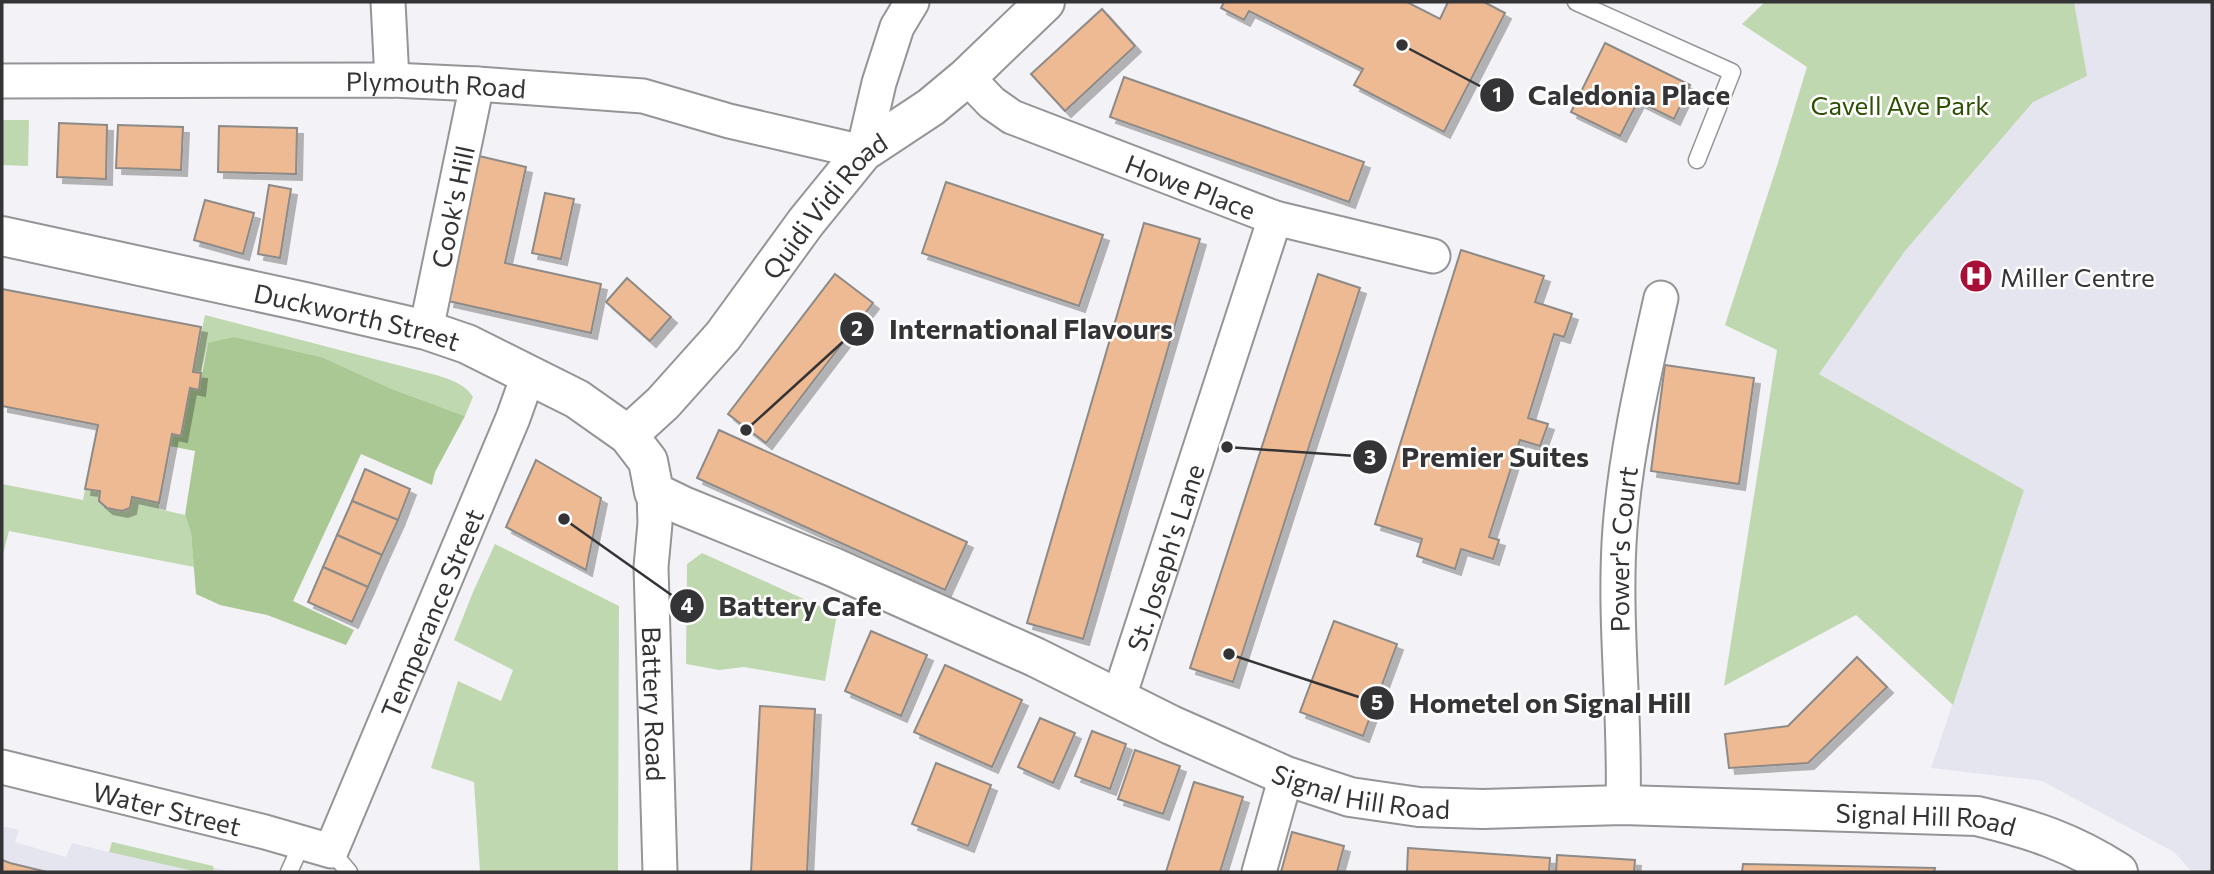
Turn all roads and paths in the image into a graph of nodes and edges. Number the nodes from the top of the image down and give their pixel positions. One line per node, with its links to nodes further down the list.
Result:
1 (388, 2): 6 (street)
2 (912, 2): 9 (street)
3 (1045, 2): 5 (street, Quidi Vidi Road)
4 (1576, 2): 10 (lane)
5 (967, 77): 9 (street, Quidi Vidi Road); 11 (street, Howe Place)
6 (392, 80): 7 (street, Plymouth Road); 8 (street, Plymouth Road)
7 (2, 81)
8 (477, 84): 9 (street, Plymouth Road); 15 (street, Cook's Hill)
9 (863, 152): 17 (street, Quidi Vidi Road)
10 (1697, 160)
11 (1275, 218): 13 (street, Howe Place); 19 (street, St. Joseph's Lane)
12 (2, 236): 15 (street, Duckworth Street)
13 (1433, 256)
14 (1661, 298): 22 (street, Power's Court)
15 (426, 330): 16 (street, Duckworth Street)
16 (529, 373): 17 (street, Duckworth Street); 23 (street, Temperance Street)
17 (628, 435): 18 (street, Duckworth Street)
18 (654, 492): 19 (street, Signal Hill Road); 24 (street, Battery Road)
19 (1119, 697): 21 (street, Signal Hill Road)
20 (2, 767): 23 (street, Water Street)
21 (1286, 776): 22 (street, Signal Hill Road); 25 (street)
22 (1623, 805): 26 (street, Signal Hill Road)
23 (318, 860)
24 (660, 872)
25 (1259, 872)
26 (2118, 872)

